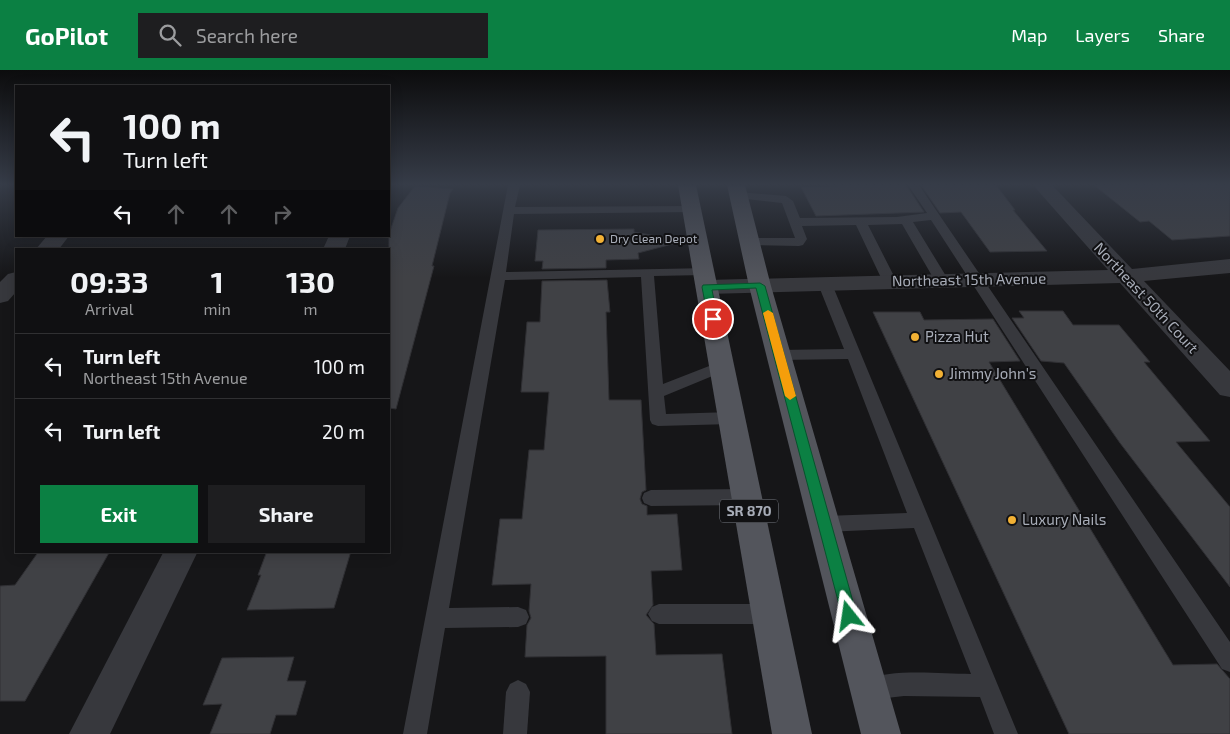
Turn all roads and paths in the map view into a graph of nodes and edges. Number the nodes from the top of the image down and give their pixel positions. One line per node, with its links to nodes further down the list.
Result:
1 (508, 216): 15 (lane)
2 (693, 216): 17 (main road, SR 870)
3 (743, 216): 11 (main road)
4 (793, 216): 9 (lane)
5 (935, 216): 7 (lane); 19 (lane)
6 (1071, 216): 16 (street, Northeast 50th Court)
7 (906, 220): 8 (lane); 20 (lane)
8 (860, 221): 9 (lane); 21 (lane)
9 (795, 222): 11 (lane)
10 (58, 237): 12 (street)
11 (750, 242): 23 (main road)
12 (48, 248)
13 (1230, 266): 16 (street, Northeast 15th Avenue)
14 (647, 272): 15 (lane); 17 (lane); 29 (lane)
15 (499, 276): 39 (lane)
16 (1126, 276): 19 (street, Northeast 15th Avenue); 28 (street, Northeast 50th Court)
17 (705, 279): 23 (street, Northeast 15th Avenue); 27 (main road, SR 870)
18 (15, 280): 24 (street)
19 (978, 280): 20 (street, Northeast 15th Avenue); 40 (lane)
20 (942, 281): 21 (street, Northeast 15th Avenue)
21 (890, 282): 22 (street, Northeast 15th Avenue)
22 (825, 284): 23 (street, Northeast 15th Avenue); 25 (lane)
23 (760, 286): 26 (main road)
24 (0, 296)
25 (854, 354): 26 (lane); 33 (lane)
26 (779, 355): 34 (main road)
27 (722, 366): 29 (lane); 30 (main road, SR 870)
28 (1230, 388)
29 (656, 393): 30 (lane)
30 (732, 418): 31 (main road, SR 870)
31 (747, 497): 32 (lane); 37 (main road, SR 870)
32 (651, 498)
33 (920, 520): 34 (lane); 41 (lane)
34 (825, 524): 42 (main road)
35 (180, 553): 44 (street)
36 (659, 614): 37 (lane)
37 (769, 614): 47 (main road, SR 870)
38 (518, 617): 39 (lane)
39 (436, 618): 45 (lane)
40 (1230, 661)
41 (987, 686): 42 (lane); 49 (lane)
42 (869, 689): 48 (main road)
43 (518, 692): 46 (lane)
44 (89, 734)
45 (415, 734)
46 (515, 734)
47 (792, 734)
48 (881, 734)
49 (1006, 734)

